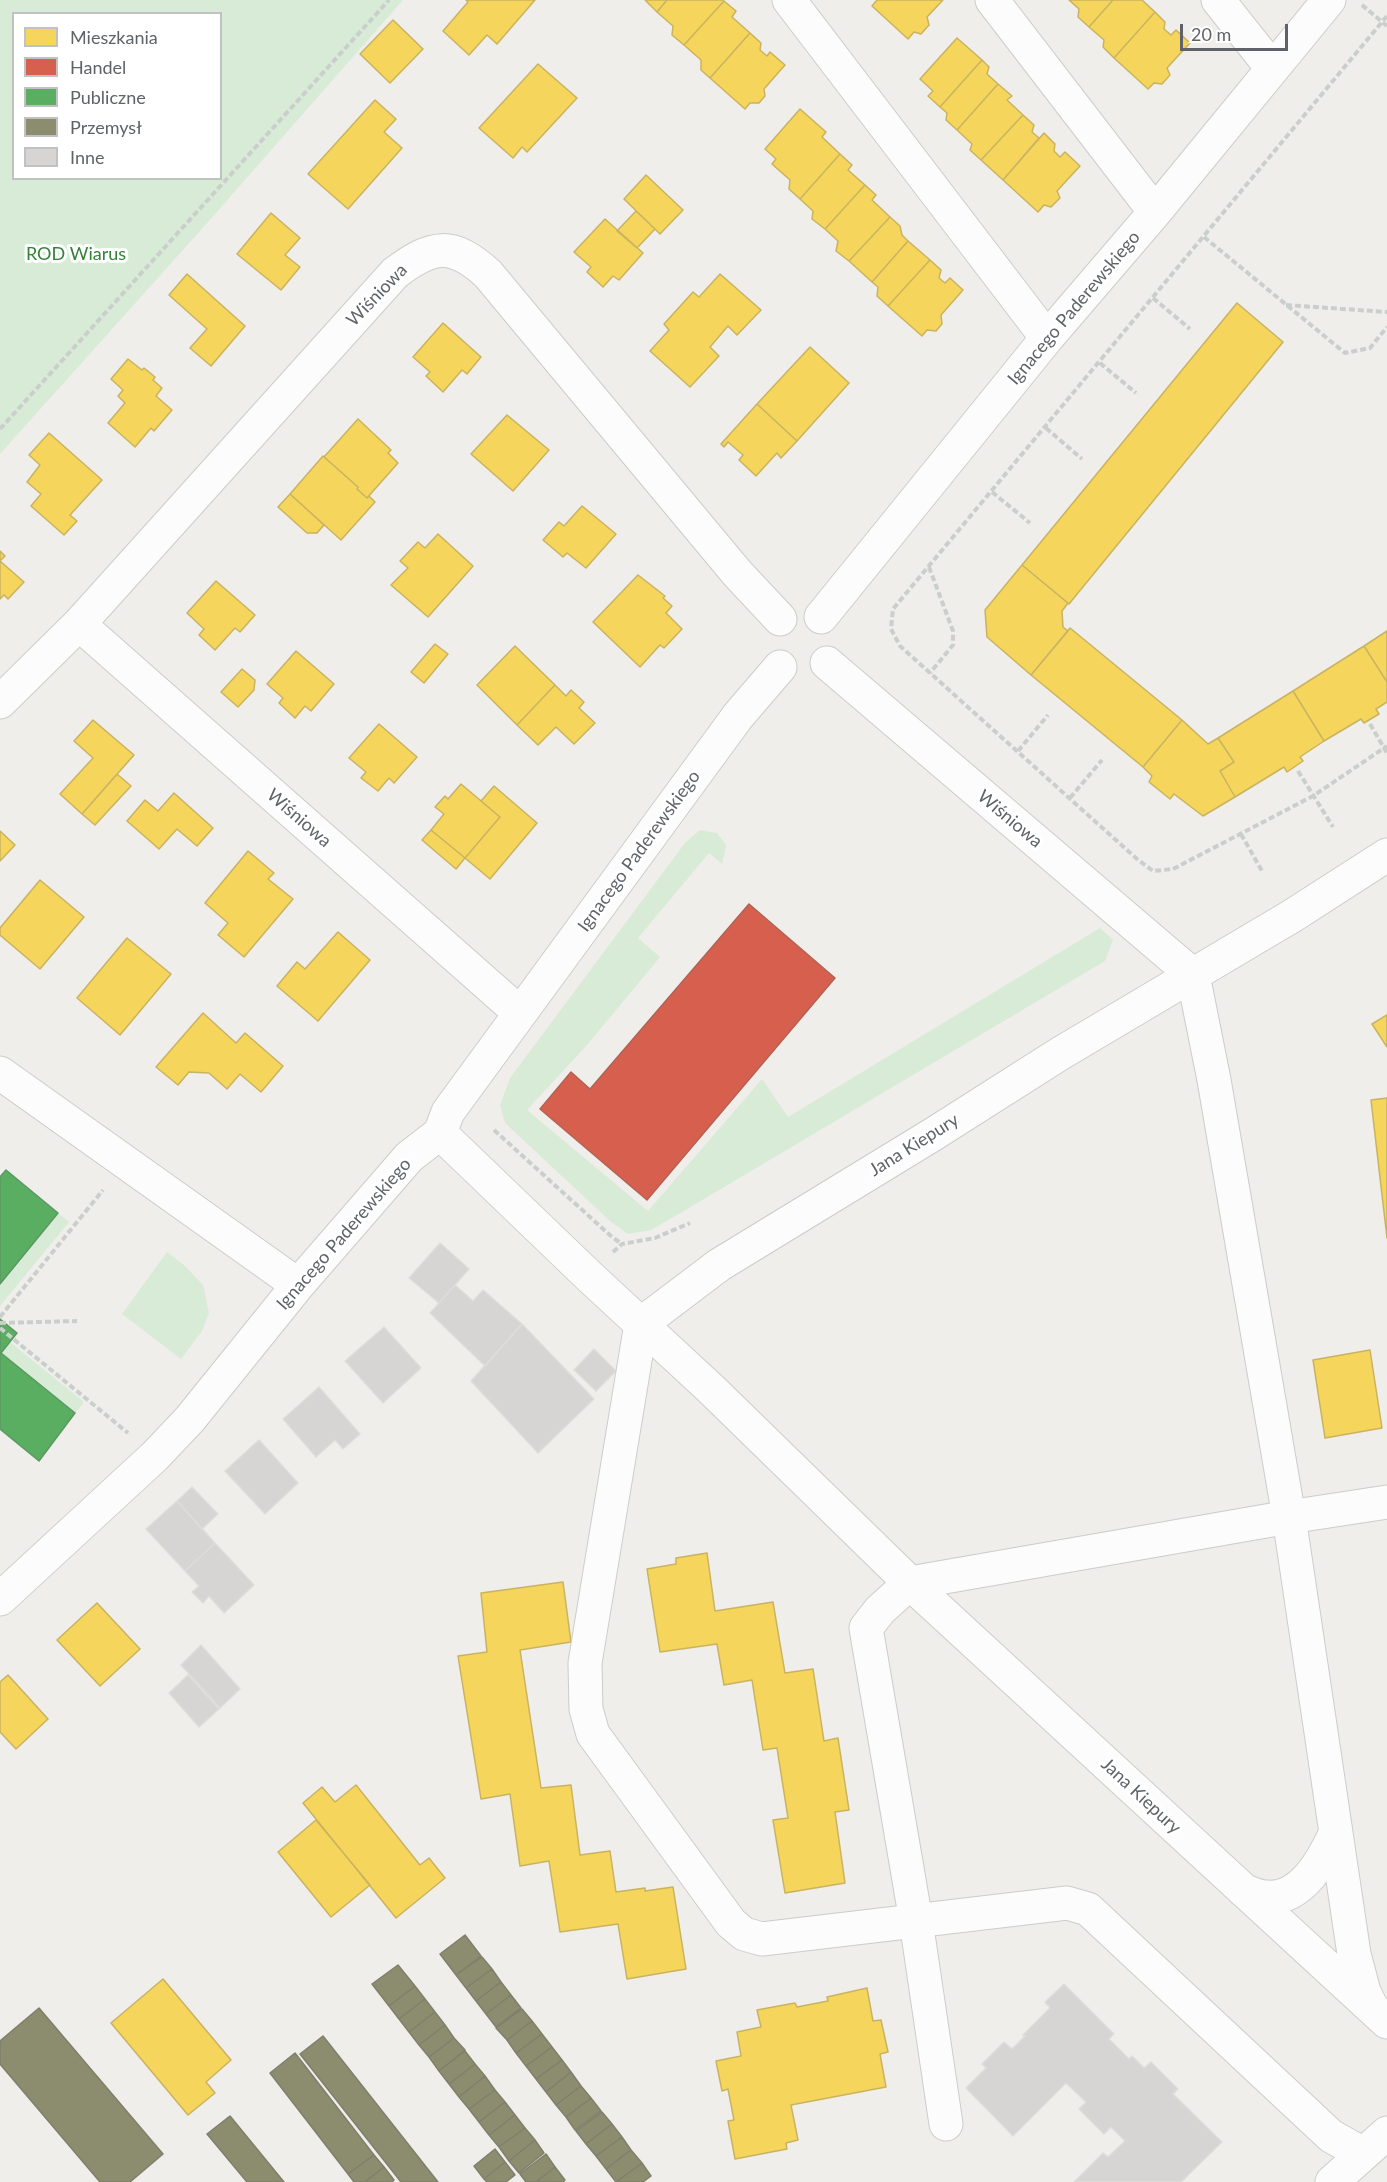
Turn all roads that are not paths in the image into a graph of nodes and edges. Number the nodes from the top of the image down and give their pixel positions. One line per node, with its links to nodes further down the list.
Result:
1 (789, 0): 7 (street)
2 (992, 0): 6 (street)
3 (1218, 0): 5 (street)
4 (1329, 0): 5 (street, Ignacego Paderewskiego)
5 (1272, 68): 6 (street, Ignacego Paderewskiego)
6 (1155, 212): 7 (street, Ignacego Paderewskiego)
7 (1047, 338): 8 (street, Ignacego Paderewskiego)
8 (821, 617): 9 (street); 11 (street)
9 (780, 619): 10 (street, Wiśniowa); 12 (street)
10 (79, 624): 13 (street, Wiśniowa); 16 (street, Wiśniowa)
11 (827, 663): 12 (street); 15 (street, Wiśniowa)
12 (780, 667): 16 (street, Ignacego Paderewskiego)
13 (0, 702)
14 (1387, 855): 15 (street, Jana Kiepury)
15 (1193, 975): 20 (street, Jana Kiepury); 22 (street, Jana Kiepury)
16 (520, 1013): 18 (street, Ignacego Paderewskiego)
17 (0, 1073): 19 (street)
18 (440, 1133): 19 (street, Ignacego Paderewskiego); 20 (street, Jana Kiepury)
19 (298, 1284): 24 (street, Ignacego Paderewskiego)
20 (641, 1324): 23 (street, Jana Kiepury); 27 (street)
21 (1387, 1502): 22 (street)
22 (1289, 1517): 23 (street); 25 (street, Jana Kiepury)
23 (910, 1583): 26 (street, Jana Kiepury); 27 (street)
24 (0, 1599)
25 (1336, 1832): 26 (street); 28 (street, Jana Kiepury)
26 (1243, 1890): 28 (street, Jana Kiepury)
27 (916, 1921): 29 (street); 31 (street)
28 (1380, 2016)
29 (946, 2124)
30 (1387, 2133): 31 (street)
31 (1363, 2154): 32 (street)
32 (1332, 2182)

